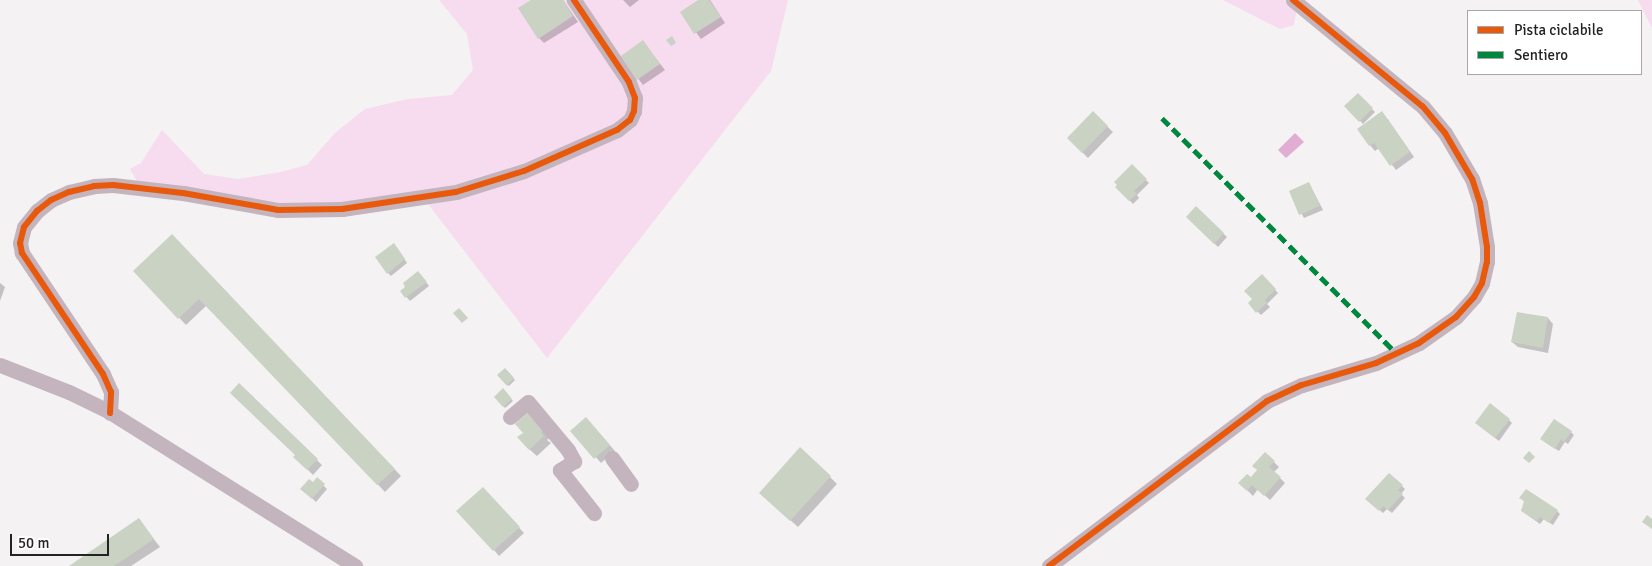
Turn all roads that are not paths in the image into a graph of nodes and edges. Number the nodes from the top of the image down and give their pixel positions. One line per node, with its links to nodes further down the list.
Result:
1 (574, 0): 4 (street)
2 (1293, 0): 10 (street)
3 (0, 365): 4 (street)
4 (110, 413): 9 (street)
5 (510, 417): 8 (street)
6 (612, 458): 7 (street)
7 (631, 484)
8 (594, 513)
9 (355, 566)
10 (1049, 566)

